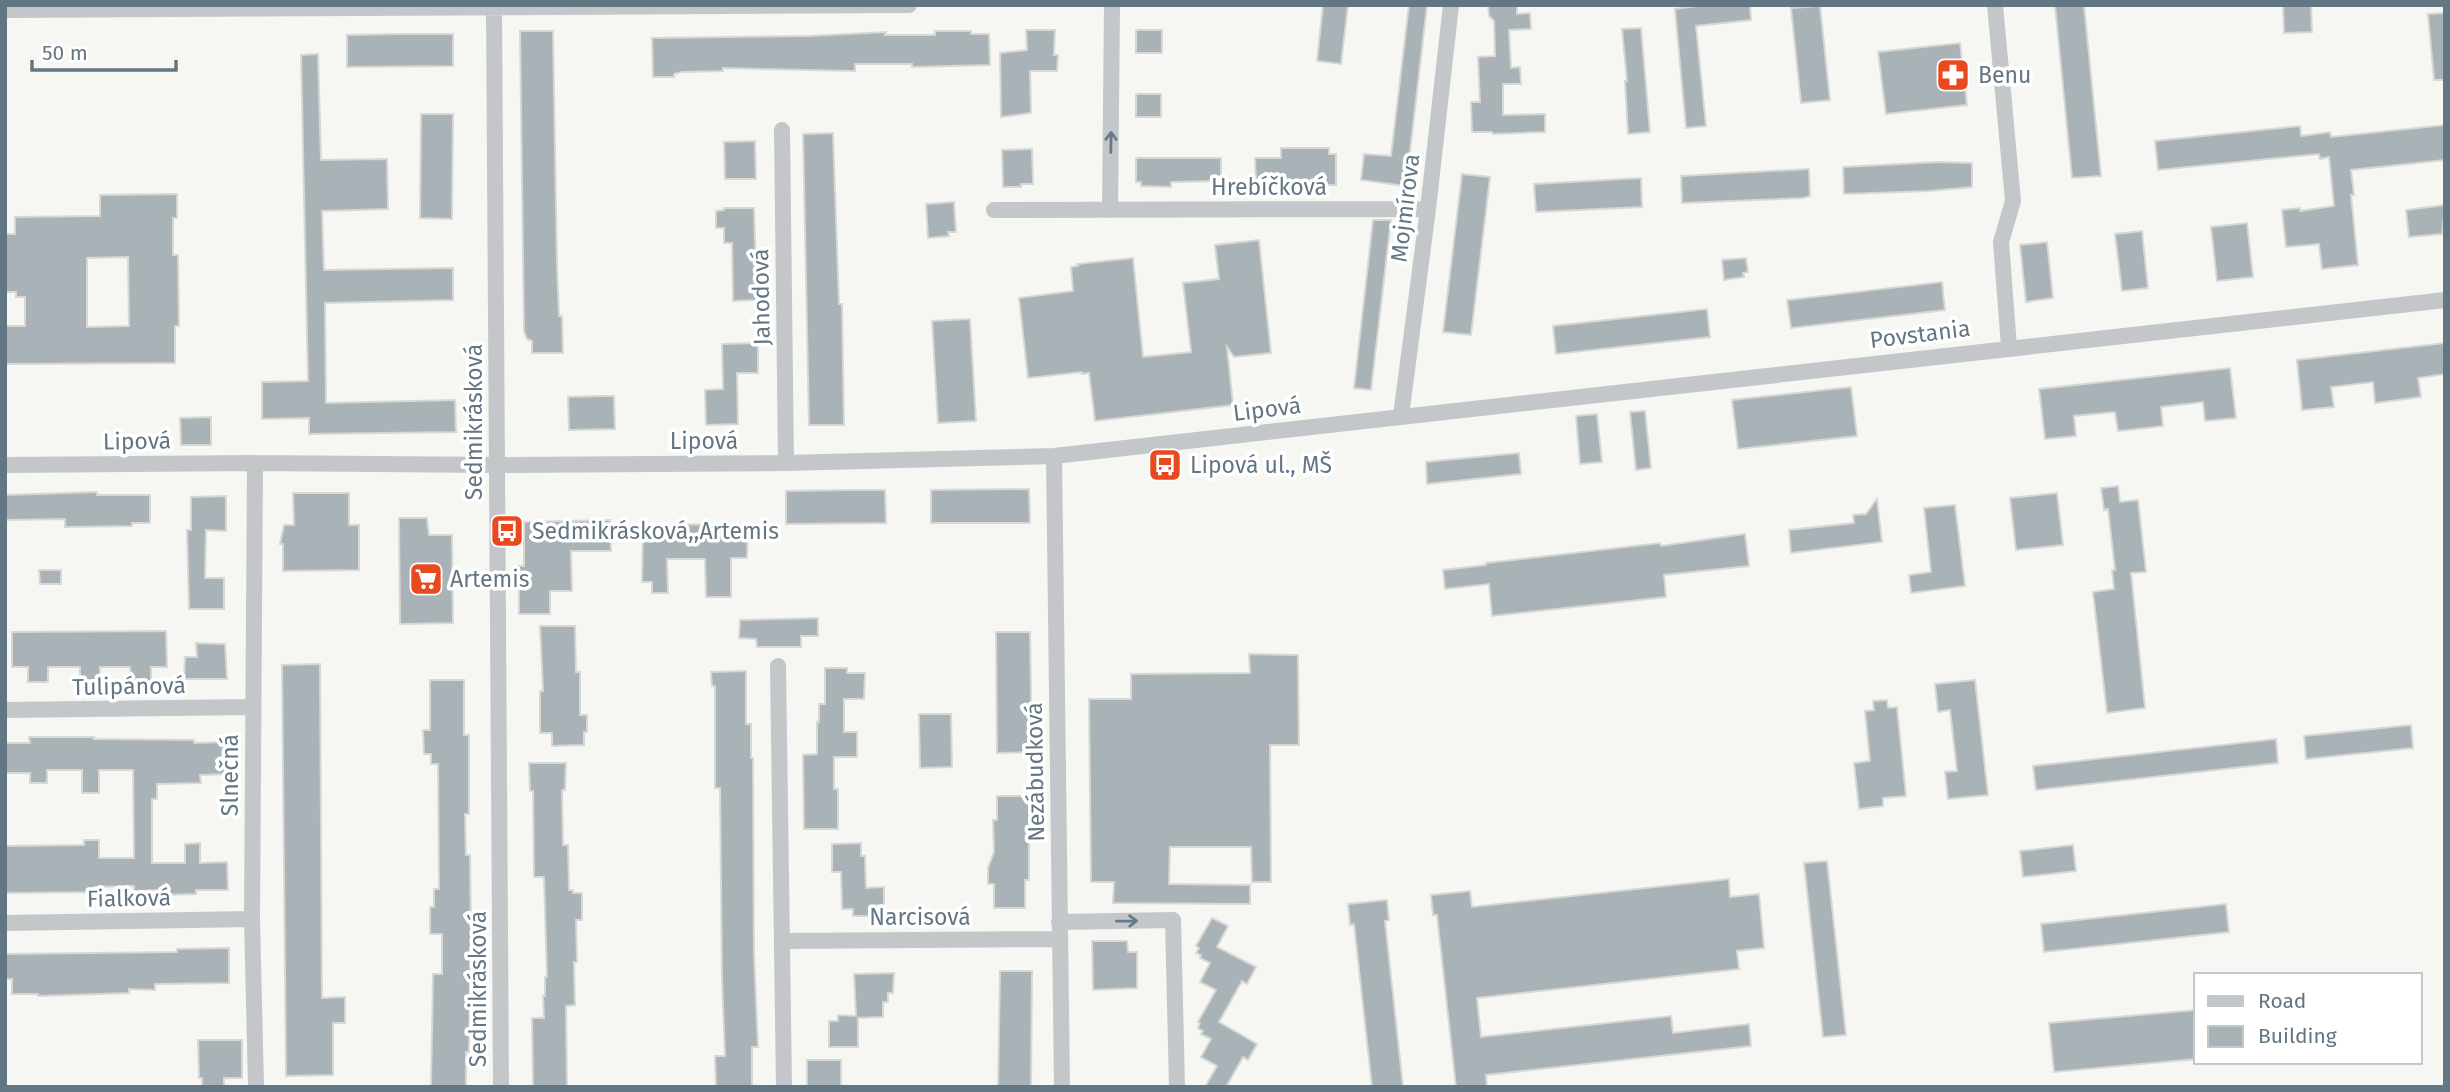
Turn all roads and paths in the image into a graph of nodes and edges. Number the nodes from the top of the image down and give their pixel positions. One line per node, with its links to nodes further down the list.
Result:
1 (909, 5): 5 (street)
2 (1112, 5): 10 (street, one-way to 2)
3 (1451, 5): 9 (street, Mojmírova)
4 (1994, 5): 12 (street)
5 (495, 8): 6 (street); 18 (street, Sedmikrásková)
6 (5, 10)
7 (782, 130): 16 (street, Jahodová)
8 (994, 209): 10 (street, Hrebíčková)
9 (1428, 209): 10 (street, Hrebíčková); 13 (street, Mojmírova)
10 (1110, 210)
11 (2445, 300): 12 (street, Povstania)
12 (2009, 347): 13 (street, Povstania)
13 (1401, 416): 14 (street, Lipová)
14 (1054, 456): 16 (street, Lipová); 23 (street, Nezábudková)
15 (255, 463): 17 (street, Lipová); 18 (street, Lipová); 20 (street, Slnečná)
16 (786, 463): 18 (street, Lipová)
17 (5, 465)
18 (496, 465): 28 (street, Sedmikrásková)
19 (778, 666): 26 (street)
20 (253, 707): 21 (street, Tulipánová); 22 (street, Slnečná)
21 (5, 710)
22 (252, 919): 24 (street, Fialková); 27 (street, Slnečná)
23 (1059, 922): 25 (street, Nezábudková); 31 (street, one-way to 31)
24 (5, 923)
25 (1059, 939): 26 (street, Narcisová); 30 (street, Nezábudková)
26 (782, 941): 29 (street)
27 (256, 1087)
28 (501, 1087)
29 (785, 1087)
30 (1062, 1087)
31 (1177, 1087)

